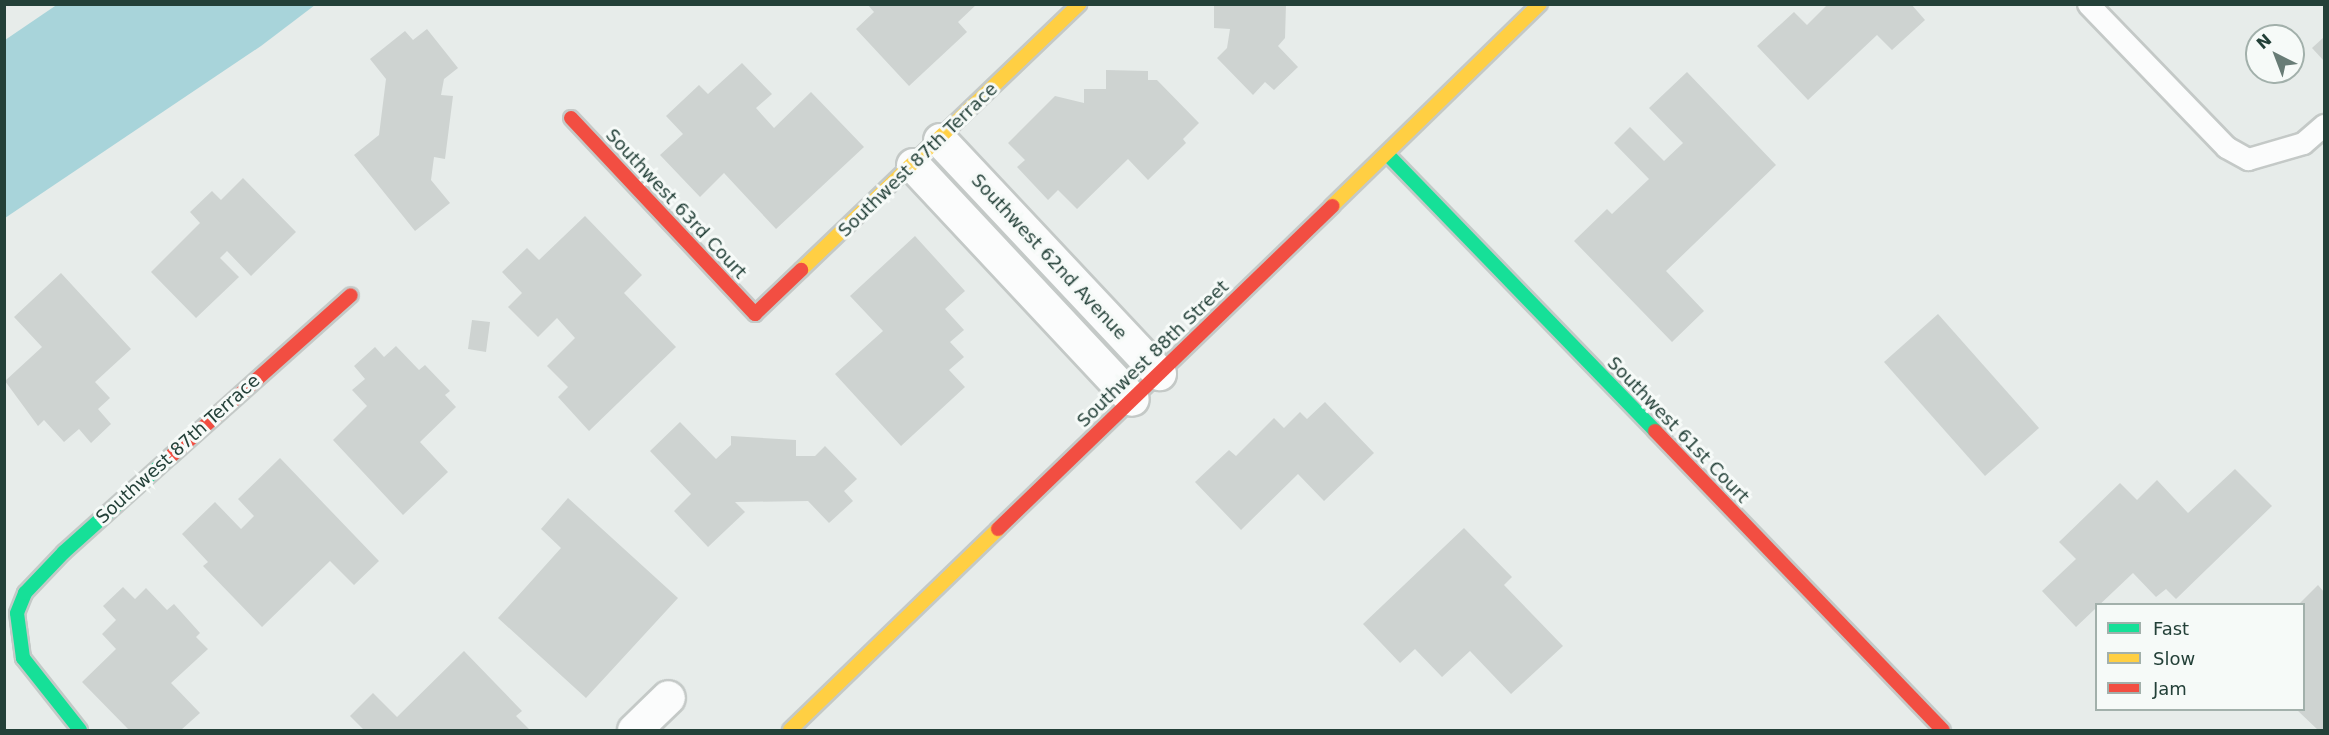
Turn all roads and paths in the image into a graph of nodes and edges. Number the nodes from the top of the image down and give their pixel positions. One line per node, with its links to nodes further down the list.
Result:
1 (1079, 4): 6 (street, Southwest 87th Terrace)
2 (1540, 4): 7 (street, Southwest 88th Street)
3 (2088, 4): 5 (lane)
4 (571, 118): 10 (street, Southwest 63rd Court)
5 (2325, 125)
6 (939, 140): 8 (street, Southwest 87th Terrace); 11 (street, Southwest 62nd Avenue)
7 (1387, 154): 11 (street, Southwest 88th Street); 17 (street, Southwest 61st Court)
8 (913, 165): 10 (street, Southwest 87th Terrace); 12 (street, Southwest 62nd Avenue)
9 (351, 295): 14 (street, Southwest 87th Terrace)
10 (755, 314)
11 (1159, 373): 12 (street, Southwest 88th Street)
12 (1132, 399): 16 (street, Southwest 88th Street)
13 (668, 697): 15 (street)
14 (72, 728)
15 (634, 730)
16 (790, 730)
17 (1943, 730)

